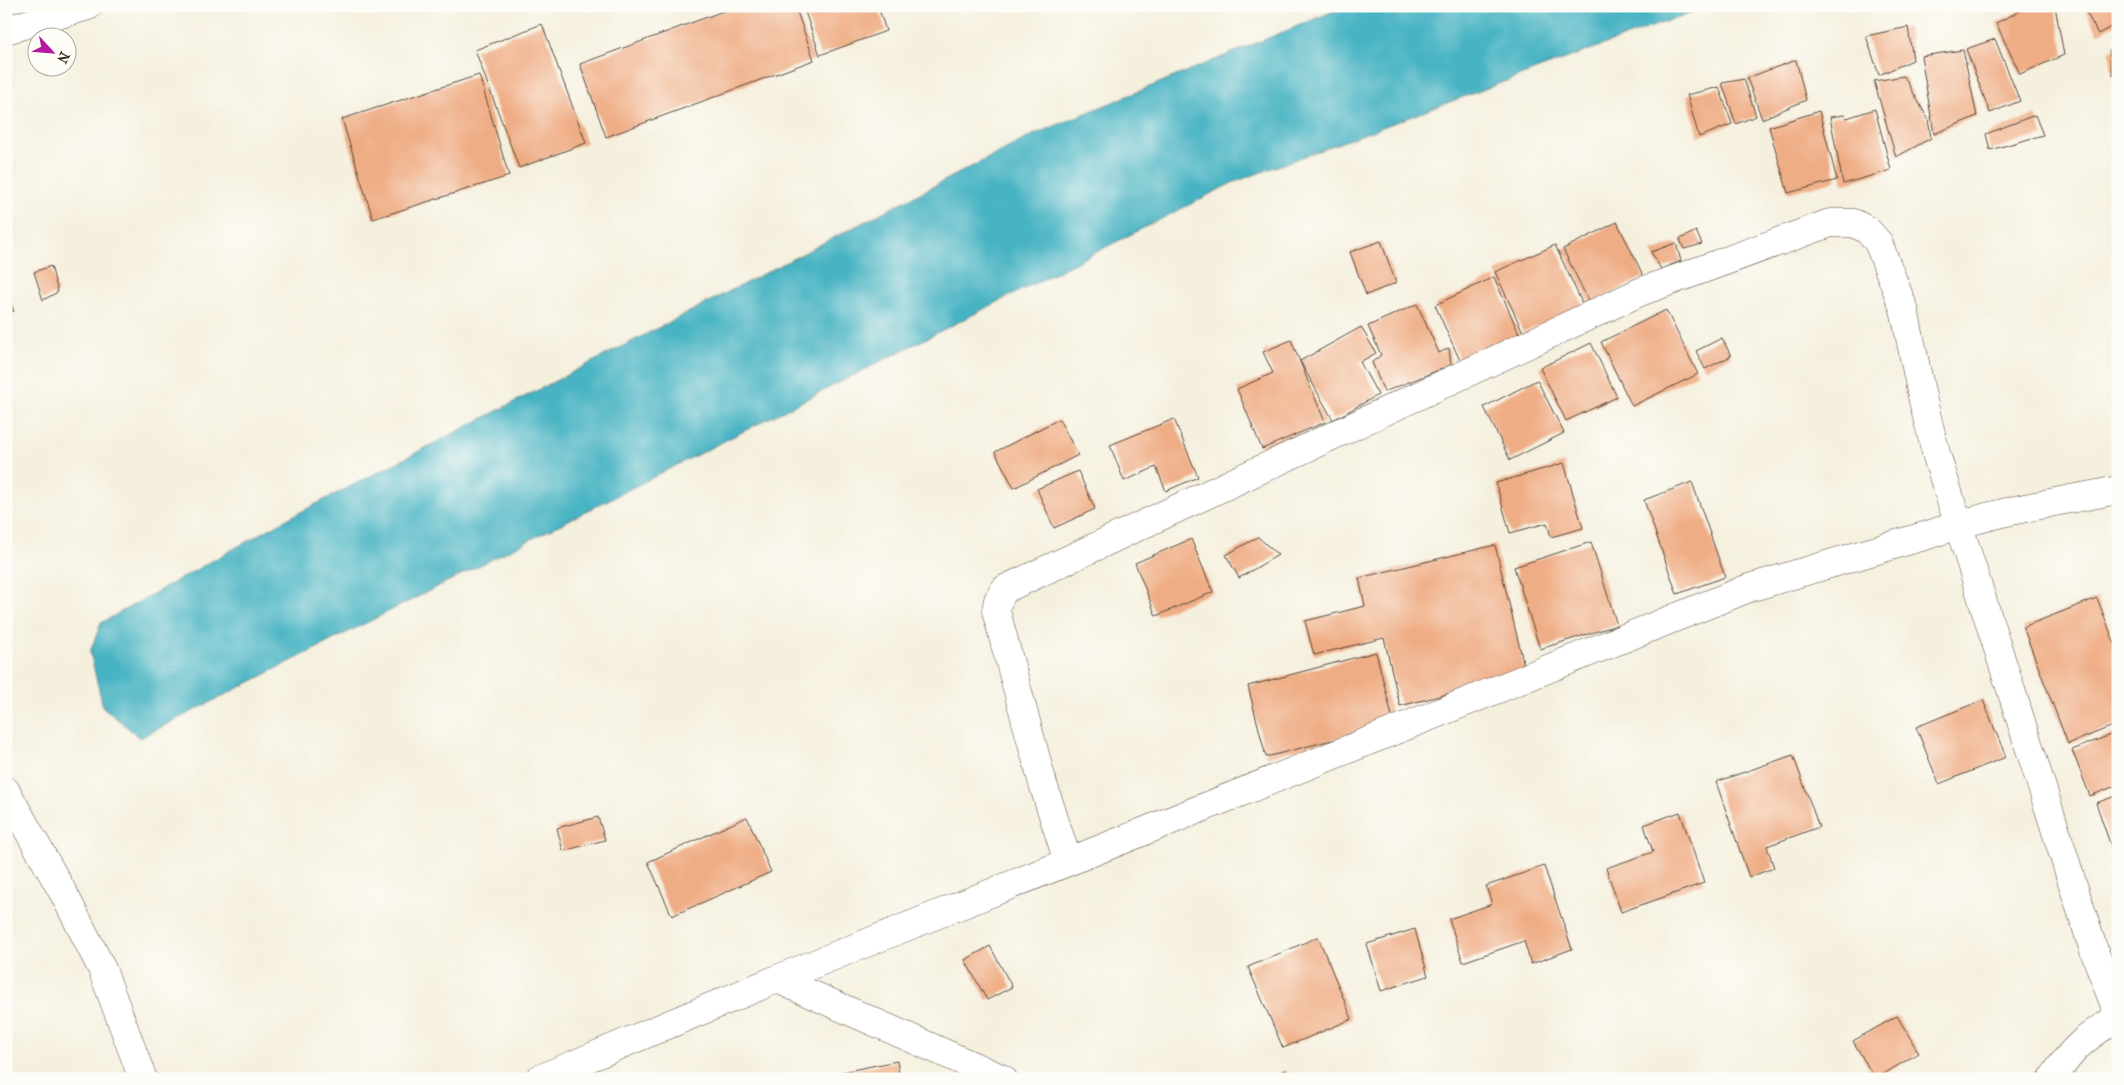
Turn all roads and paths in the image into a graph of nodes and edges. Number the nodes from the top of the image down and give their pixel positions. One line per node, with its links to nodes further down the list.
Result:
1 (88, 6): 2 (street)
2 (6, 30)
3 (2118, 490): 4 (street)
4 (1958, 524): 6 (street); 6 (street); 8 (street)
5 (6, 791): 9 (street)
6 (1068, 862): 7 (street)
7 (777, 979): 10 (street); 11 (street)
8 (2118, 1015): 12 (street)
9 (143, 1079)
10 (539, 1079)
11 (1003, 1079)
12 (2052, 1079)

